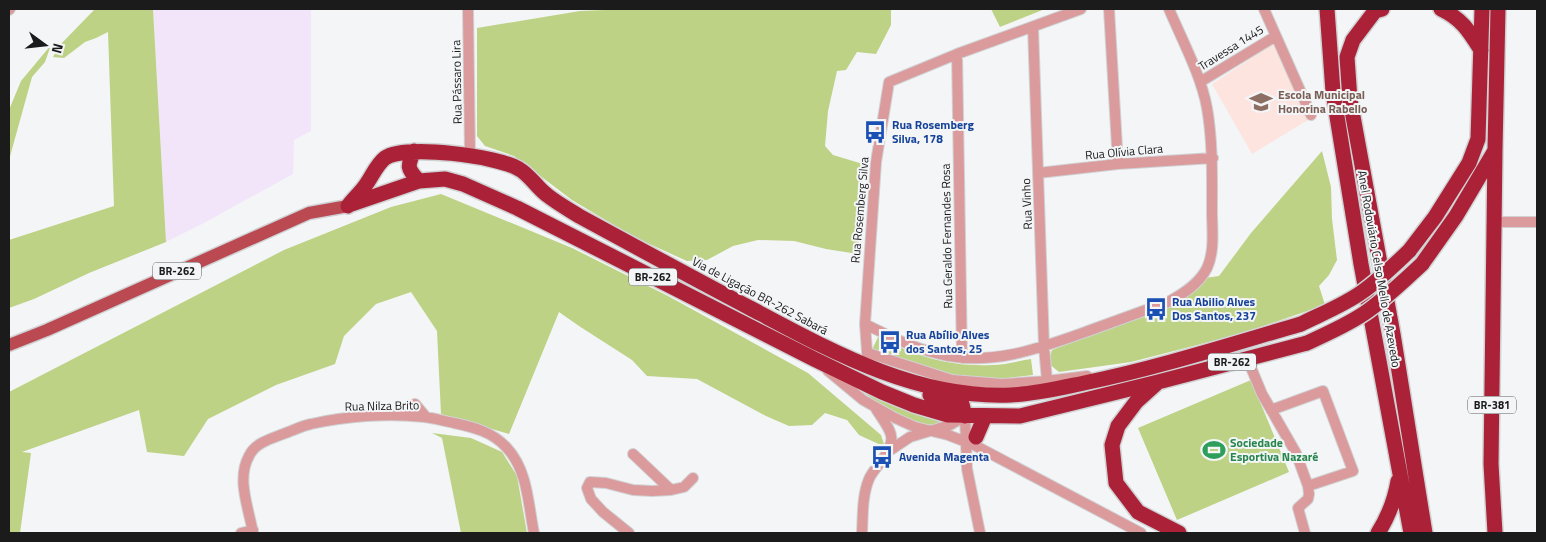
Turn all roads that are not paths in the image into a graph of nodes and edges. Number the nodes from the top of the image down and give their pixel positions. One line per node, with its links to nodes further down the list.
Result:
1 (468, 9): 19 (street, Rua Pássaro Lira)
2 (1082, 9): 11 (street, Rua Rosemberg Silva)
3 (1109, 9): 21 (street)
4 (1169, 9): 15 (street)
5 (1264, 9): 12 (street)
6 (1327, 9): 47 (highway, Anel Rodoviário Celso Mello de Azevedo)
7 (1382, 9): 62 (highway)
8 (1441, 9): 13 (highway)
9 (1482, 9): 13 (highway, Via de Ligação BR-262 Sabará / BR-262)
10 (1498, 9): 17 (highway, BR-262)
11 (1032, 27): 14 (street, Rua Rosemberg Silva); 22 (street, Rua Vinho)
12 (1276, 36): 15 (street, Travessa 1445); 16 (street)
13 (1481, 50): 34 (highway, Via de Ligação BR-262 Sabará / BR-262, bridge)
14 (956, 54): 27 (street, Rua Rosemberg Silva); 30 (street, Rua Geraldo Fernandes Rosa)
15 (1200, 82): 20 (street)
16 (1310, 115)
17 (1495, 150): 25 (highway, BR-381); 31 (highway, BR-262, bridge)
18 (414, 151): 19 (highway, Via de Ligação BR-262 Sabará / BR-262); 23 (highway); 24 (highway, BR-262)
19 (470, 156): 33 (highway, Via de Ligação BR-262 Sabará / BR-262)
20 (1212, 158): 21 (street, Rua Olívia Clara); 29 (street)
21 (1118, 164): 22 (street, Rua Olívia Clara)
22 (1038, 173): 29 (street, Rua Vinho)
23 (419, 181): 24 (highway, BR-262); 32 (highway, BR-262)
24 (348, 206): 28 (main road, BR-262)
25 (1494, 222): 26 (street); 63 (highway, BR-381)
26 (1537, 222)
27 (865, 324): 30 (street); 33 (street, Rua Rosemberg Silva)
28 (9, 345)
29 (1044, 346): 30 (street); 35 (street, Rua Vinho)
30 (962, 358)
31 (1247, 358): 36 (highway, BR-262); 39 (street)
32 (814, 359): 38 (street); 40 (highway, BR-262)
33 (872, 364): 34 (highway, Via de Ligação BR-262 Sabará / BR-262); 35 (street, Via de Ligação BR-262 Sabará); 40 (highway)
34 (1116, 376): 35 (street, Via de Ligação BR-262 Sabará)
35 (1047, 381)
36 (1158, 382): 41 (highway, BR-262); 58 (highway)
37 (415, 404): 42 (street)
38 (875, 408): 43 (street); 45 (street)
39 (1271, 410): 49 (street); 49 (street)
40 (965, 416): 41 (highway, BR-262); 43 (street); 44 (street)
41 (985, 416): 44 (highway)
42 (426, 417): 51 (street, Rua Nilza Brito); 53 (street, Rua Nilza Brito)
43 (930, 431): 44 (street); 45 (street)
44 (970, 439): 56 (street); 57 (street)
45 (889, 451): 55 (street)
46 (633, 454): 50 (street)
47 (1400, 469): 60 (highway); 61 (highway, Anel Rodoviário Celso Mello de Azevedo)
48 (694, 478): 50 (street)
49 (1308, 486): 59 (street)
50 (672, 490): 54 (street)
51 (253, 532): 52 (street)
52 (241, 533)
53 (534, 533)
54 (629, 533)
55 (862, 533)
56 (980, 533)
57 (1141, 533)
58 (1179, 533)
59 (1305, 533)
60 (1378, 533)
61 (1411, 533)
62 (1425, 533)
63 (1494, 533)

